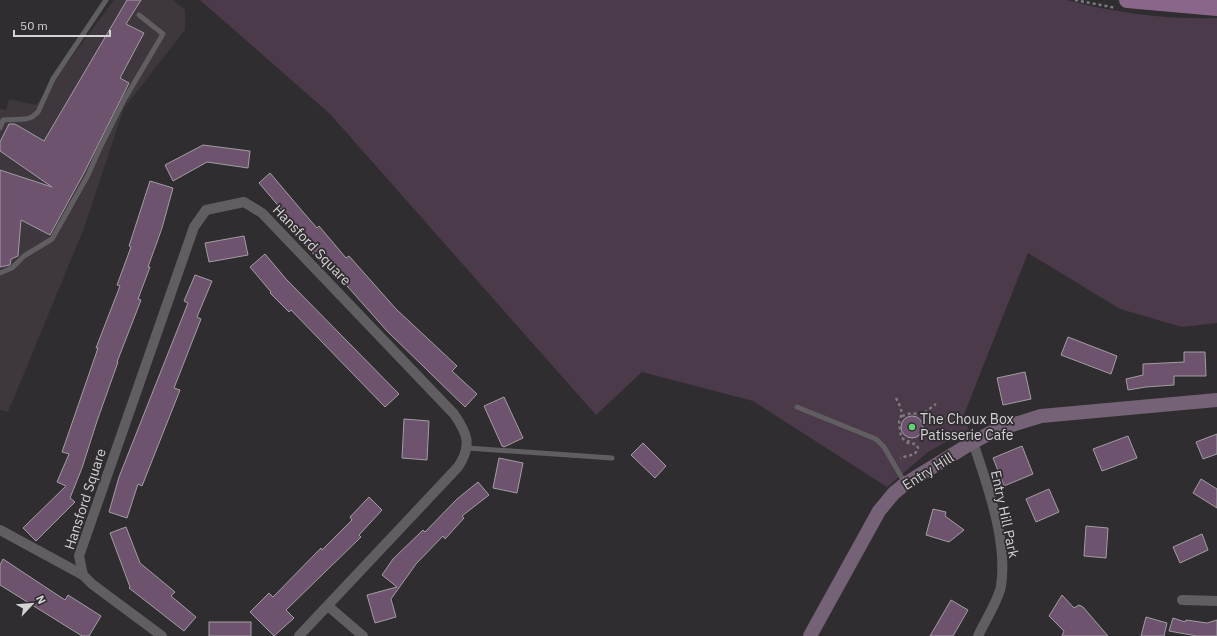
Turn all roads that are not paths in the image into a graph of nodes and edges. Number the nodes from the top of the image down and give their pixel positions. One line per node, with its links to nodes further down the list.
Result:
1 (106, 0): 5 (lane)
2 (1127, 0): 3 (main road)
3 (1217, 8)
4 (139, 15): 7 (lane)
5 (2, 119): 6 (lane)
6 (0, 128)
7 (0, 273)
8 (1217, 400): 10 (street, Entry Hill)
9 (797, 406): 13 (lane)
10 (973, 442): 13 (street, Entry Hill); 23 (street, Entry Hill Park)
11 (467, 448): 12 (lane); 15 (street, Hansford Square); 18 (street)
12 (612, 458)
13 (905, 484): 22 (street, Entry Hill)
14 (0, 530): 15 (street)
15 (83, 575): 19 (street)
16 (1182, 600): 17 (street)
17 (1217, 600)
18 (328, 606): 20 (street); 21 (street)
19 (162, 636)
20 (299, 636)
21 (363, 636)
22 (810, 636)
23 (978, 636)

